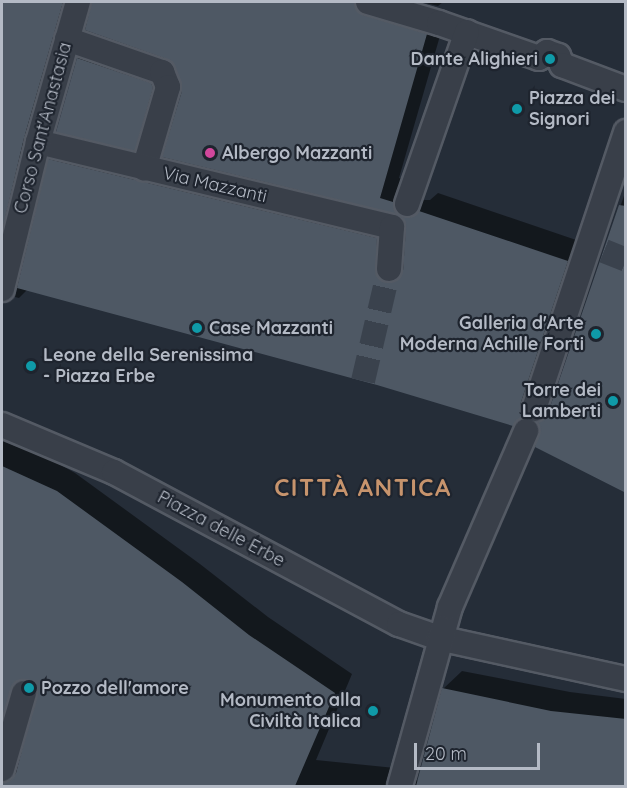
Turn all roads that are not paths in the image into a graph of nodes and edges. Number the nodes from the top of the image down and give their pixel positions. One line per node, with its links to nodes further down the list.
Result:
1 (78, 2): 4 (street, Corso Sant'Anastasia)
2 (368, 2): 3 (street)
3 (467, 32): 5 (street); 9 (street)
4 (67, 39): 7 (street, Corso Sant'Anastasia); 8 (street)
5 (626, 89)
6 (626, 132): 13 (street)
7 (38, 142): 8 (street, Via Mazzanti); 11 (street, Corso Sant'Anastasia)
8 (144, 169): 10 (street, Via Mazzanti)
9 (407, 204)
10 (389, 269)
11 (2, 289)
12 (2, 425): 13 (street, Piazza delle Erbe)
13 (439, 638): 14 (street, Piazza delle Erbe); 17 (street)
14 (626, 679)
15 (24, 693): 16 (street)
16 (2, 769)
17 (400, 786)

